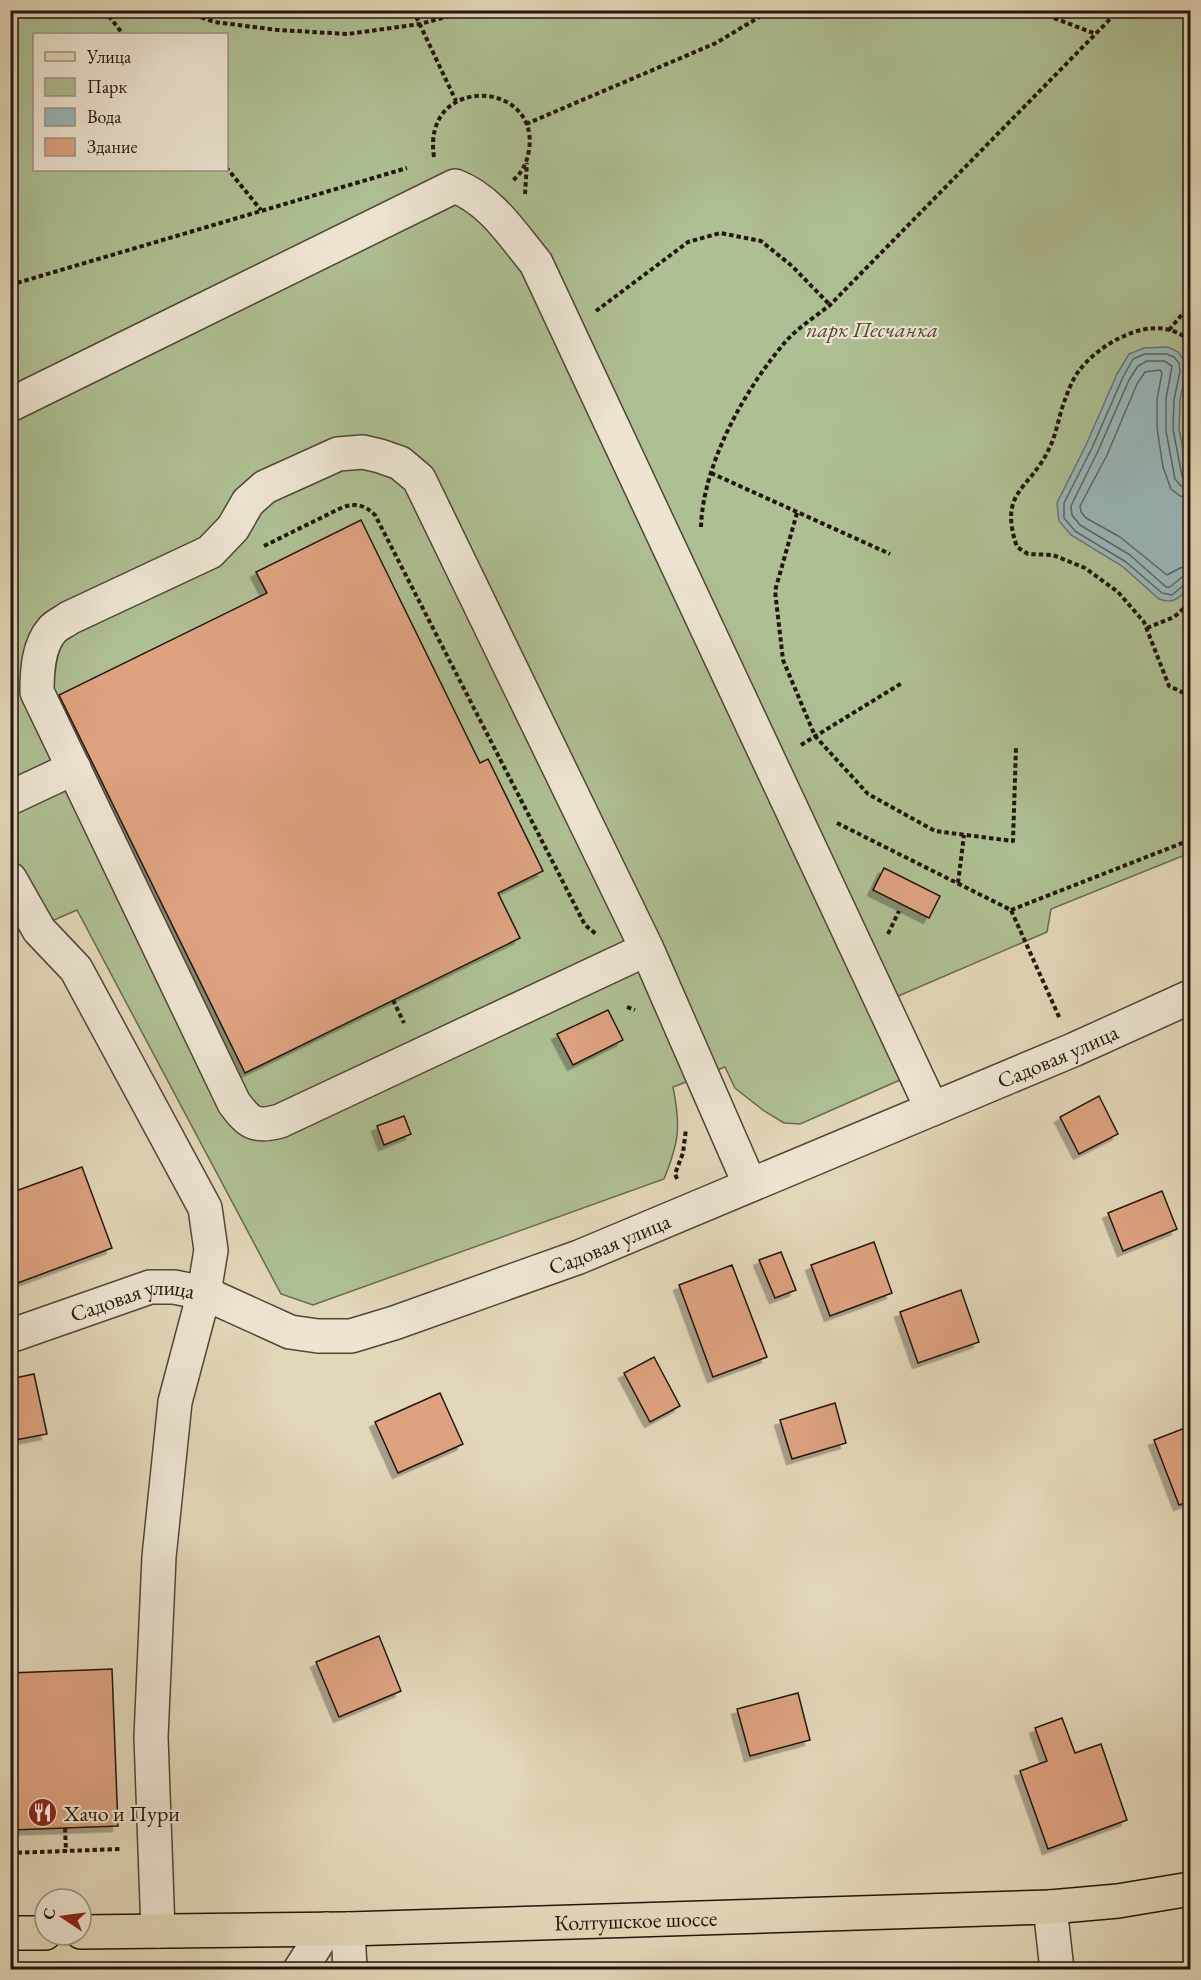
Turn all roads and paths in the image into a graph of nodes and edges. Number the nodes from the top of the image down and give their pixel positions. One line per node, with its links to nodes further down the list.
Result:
1 (104, 10): 9 (path)
2 (180, 10): 8 (path)
3 (413, 10): 8 (path)
4 (472, 10): 8 (path)
5 (771, 10): 12 (path)
6 (1033, 10): 10 (path)
7 (1119, 10): 10 (path)
8 (420, 24): 11 (path)
9 (122, 33)
10 (1096, 34): 18 (path)
11 (456, 102): 12 (path); 15 (path)
12 (526, 124): 15 (path)
13 (413, 166): 16 (path)
14 (228, 169): 16 (path)
15 (463, 189): 21 (street); 23 (street)
16 (261, 210): 17 (path)
17 (10, 285)
18 (830, 305): 21 (path); 24 (path)
19 (1191, 305): 20 (path)
20 (1169, 330): 22 (path); 30 (path)
21 (567, 331): 49 (street)
22 (1191, 339)
23 (10, 405)
24 (711, 473): 25 (path); 26 (path)
25 (797, 513): 28 (path); 33 (path)
26 (701, 528)
27 (258, 549): 43 (path)
28 (890, 554)
29 (1191, 603): 30 (path)
30 (1147, 628): 32 (path)
31 (902, 682): 33 (path)
32 (1191, 693)
33 (815, 736): 38 (path)
34 (1016, 747): 38 (path)
35 (74, 768): 36 (street); 44 (street); 44 (street)
36 (10, 798)
37 (833, 820): 41 (path)
38 (964, 835): 41 (path)
39 (1191, 840): 42 (path)
40 (10, 879): 51 (street)
41 (958, 883): 42 (path)
42 (1011, 910): 48 (path)
43 (599, 936)
44 (647, 949): 50 (street)
45 (1191, 997): 48 (street, Садовая улица)
46 (393, 1000): 47 (path)
47 (405, 1026)
48 (1073, 1050): 49 (street, Садовая улица)
49 (932, 1109): 50 (street, Садовая улица)
50 (750, 1185): 51 (street, Садовая улица)
51 (204, 1293): 52 (street, Садовая улица); 54 (street)
52 (10, 1336)
53 (65, 1828): 55 (path)
54 (155, 1848): 55 (path); 60 (street)
55 (66, 1851): 56 (path)
56 (10, 1853)
57 (1191, 1889): 58 (main road, Колтушское шоссе)
58 (1050, 1907): 59 (main road, Колтушское шоссе); 66 (street)
59 (337, 1929): 60 (main road, Колтушское шоссе); 64 (street); 65 (street)
60 (158, 1931): 61 (main road, Колтушское шоссе)
61 (93, 1932)
62 (10, 1933): 63 (main road)
63 (33, 1933)
64 (300, 1970)
65 (350, 1970)
66 (1057, 1970)

